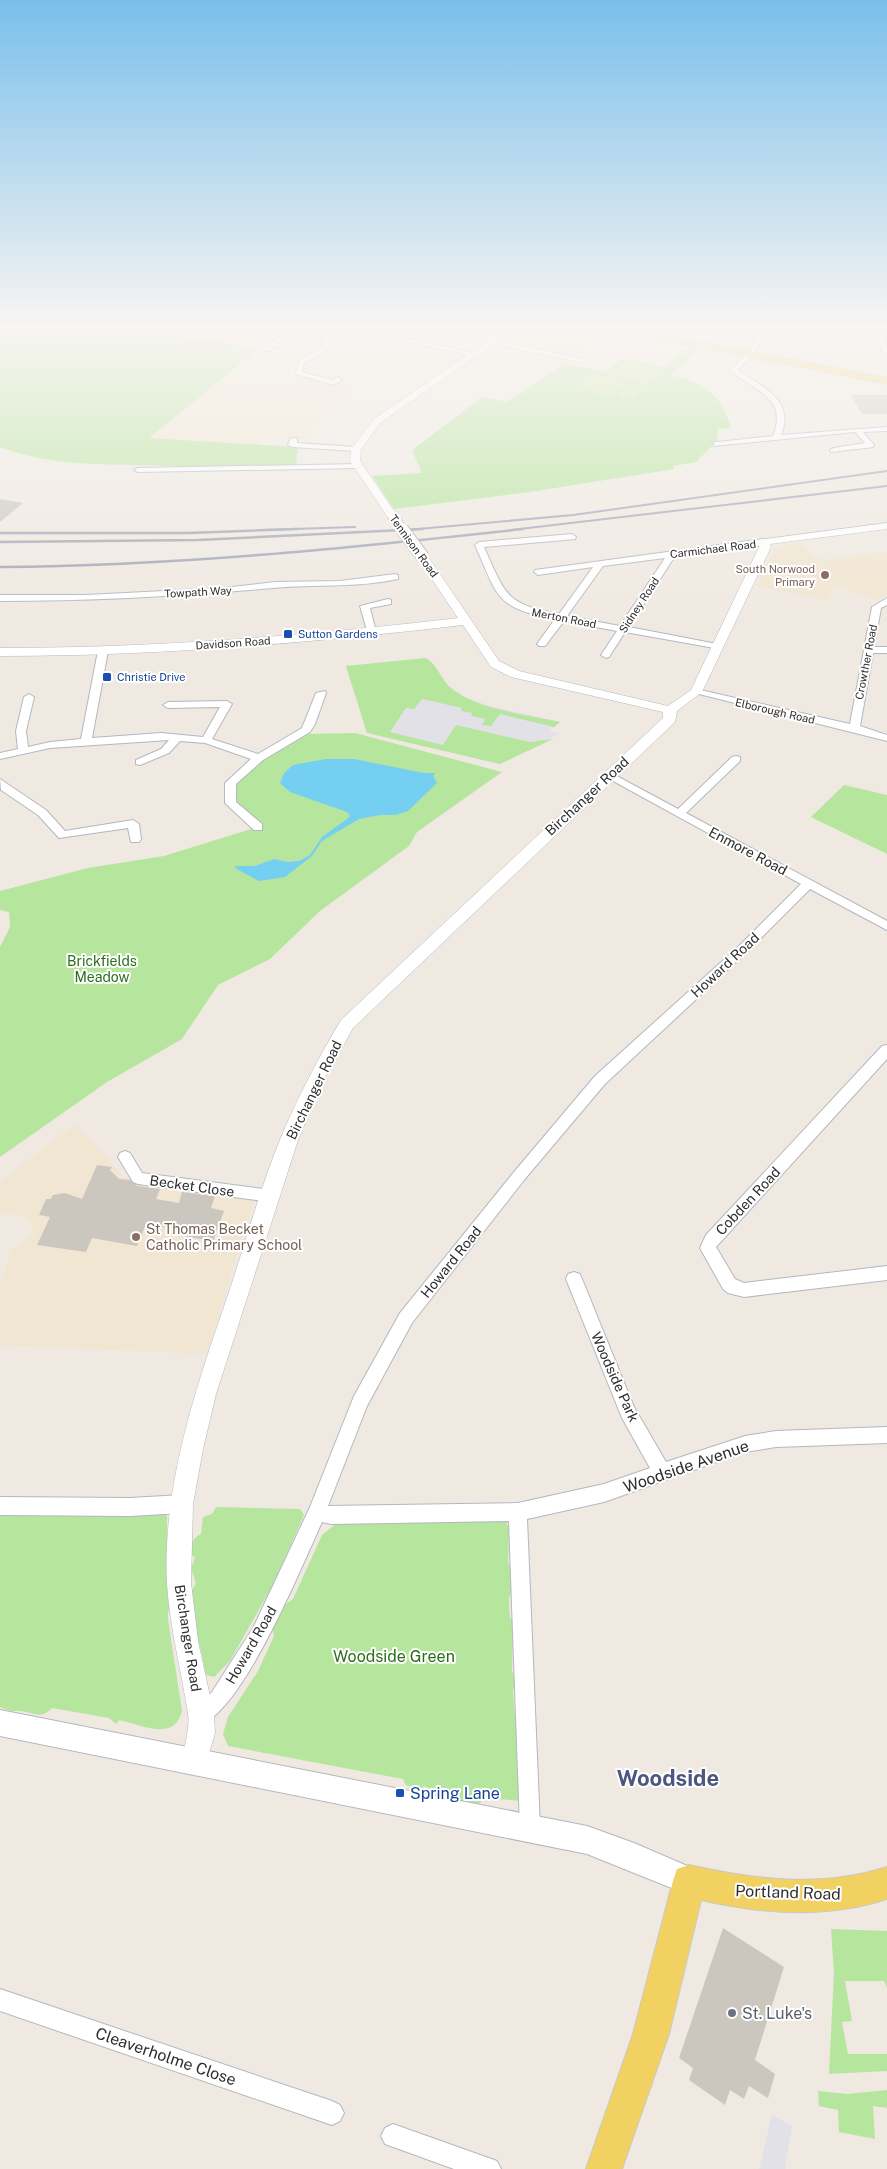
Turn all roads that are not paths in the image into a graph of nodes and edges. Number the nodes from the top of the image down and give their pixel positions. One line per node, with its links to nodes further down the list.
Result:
1 (375, 424): 8 (street)
2 (782, 424): 5 (street)
3 (887, 429): 4 (street)
4 (857, 430): 5 (street); 9 (street)
5 (776, 438): 7 (street)
6 (294, 440): 8 (street)
7 (717, 444)
8 (356, 449): 10 (street)
9 (834, 450)
10 (357, 466): 11 (street); 23 (street, Tennison Road, bridge)
11 (138, 470)
12 (887, 526): 14 (street, Carmichael Road)
13 (572, 537): 22 (street, Merton Road)
14 (763, 542): 15 (street, Carmichael Road); 27 (street)
15 (672, 554): 16 (street, Carmichael Road); 24 (street, Sidney Road)
16 (600, 564): 17 (street, Carmichael Road); 22 (street)
17 (538, 572)
18 (395, 577): 19 (street, Towpath Way)
19 (0, 598)
20 (887, 601): 28 (street, Crowther Road)
21 (388, 602): 25 (street)
22 (561, 618): 24 (street, Merton Road); 26 (street)
23 (466, 621): 25 (street, Davidson Road); 37 (street, Tennison Road)
24 (624, 630): 27 (street, Merton Road); 32 (street, Sidney Road)
25 (372, 632): 30 (street, Davidson Road)
26 (542, 644)
27 (717, 647): 33 (street)
28 (868, 650): 29 (street); 38 (street, Crowther Road)
29 (887, 650)
30 (103, 651): 31 (street, Davidson Road); 42 (street)
31 (0, 652)
32 (606, 655)
33 (696, 692): 37 (street, Birchanger Road); 38 (street, Elborough Road)
34 (322, 693): 45 (street)
35 (29, 697): 43 (street)
36 (168, 705): 41 (street)
37 (670, 710): 48 (street, Birchanger Road)
38 (854, 728): 40 (street, Elborough Road)
39 (177, 738): 41 (street); 42 (street); 47 (street)
40 (887, 738)
41 (206, 740): 45 (street)
42 (86, 742): 43 (street)
43 (23, 750): 44 (street)
44 (0, 756)
45 (259, 758): 51 (street)
46 (736, 760): 50 (street)
47 (140, 762)
48 (609, 776): 50 (street, Enmore Road); 57 (street, Birchanger Road)
49 (0, 782): 52 (street)
50 (679, 814): 53 (street, Enmore Road)
51 (258, 827)
52 (134, 839)
53 (808, 884): 54 (street, Enmore Road); 64 (street, Howard Road)
54 (887, 926)
55 (887, 1050): 58 (street, Cobden Road)
56 (125, 1157): 57 (street, Becket Close)
57 (271, 1196): 62 (street, Birchanger Road)
58 (887, 1273)
59 (574, 1279): 61 (street, Woodside Park)
60 (887, 1435): 61 (street, Woodside Avenue)
61 (662, 1473): 65 (street, Woodside Avenue)
62 (182, 1504): 63 (street); 66 (street, Birchanger Road)
63 (0, 1506)
64 (317, 1512): 65 (street); 66 (street, Howard Road)
65 (518, 1512): 69 (street)
66 (201, 1715): 68 (street, Birchanger Road)
67 (0, 1723): 68 (main road)
68 (195, 1762): 69 (main road)
69 (530, 1828): 70 (main road)
70 (689, 1881): 71 (main road, Portland Road); 76 (main road)
71 (887, 1883)
72 (0, 2000): 73 (street, Cleaverholme Close)
73 (332, 2113)
74 (393, 2136): 75 (street)
75 (489, 2169)
76 (604, 2169)

